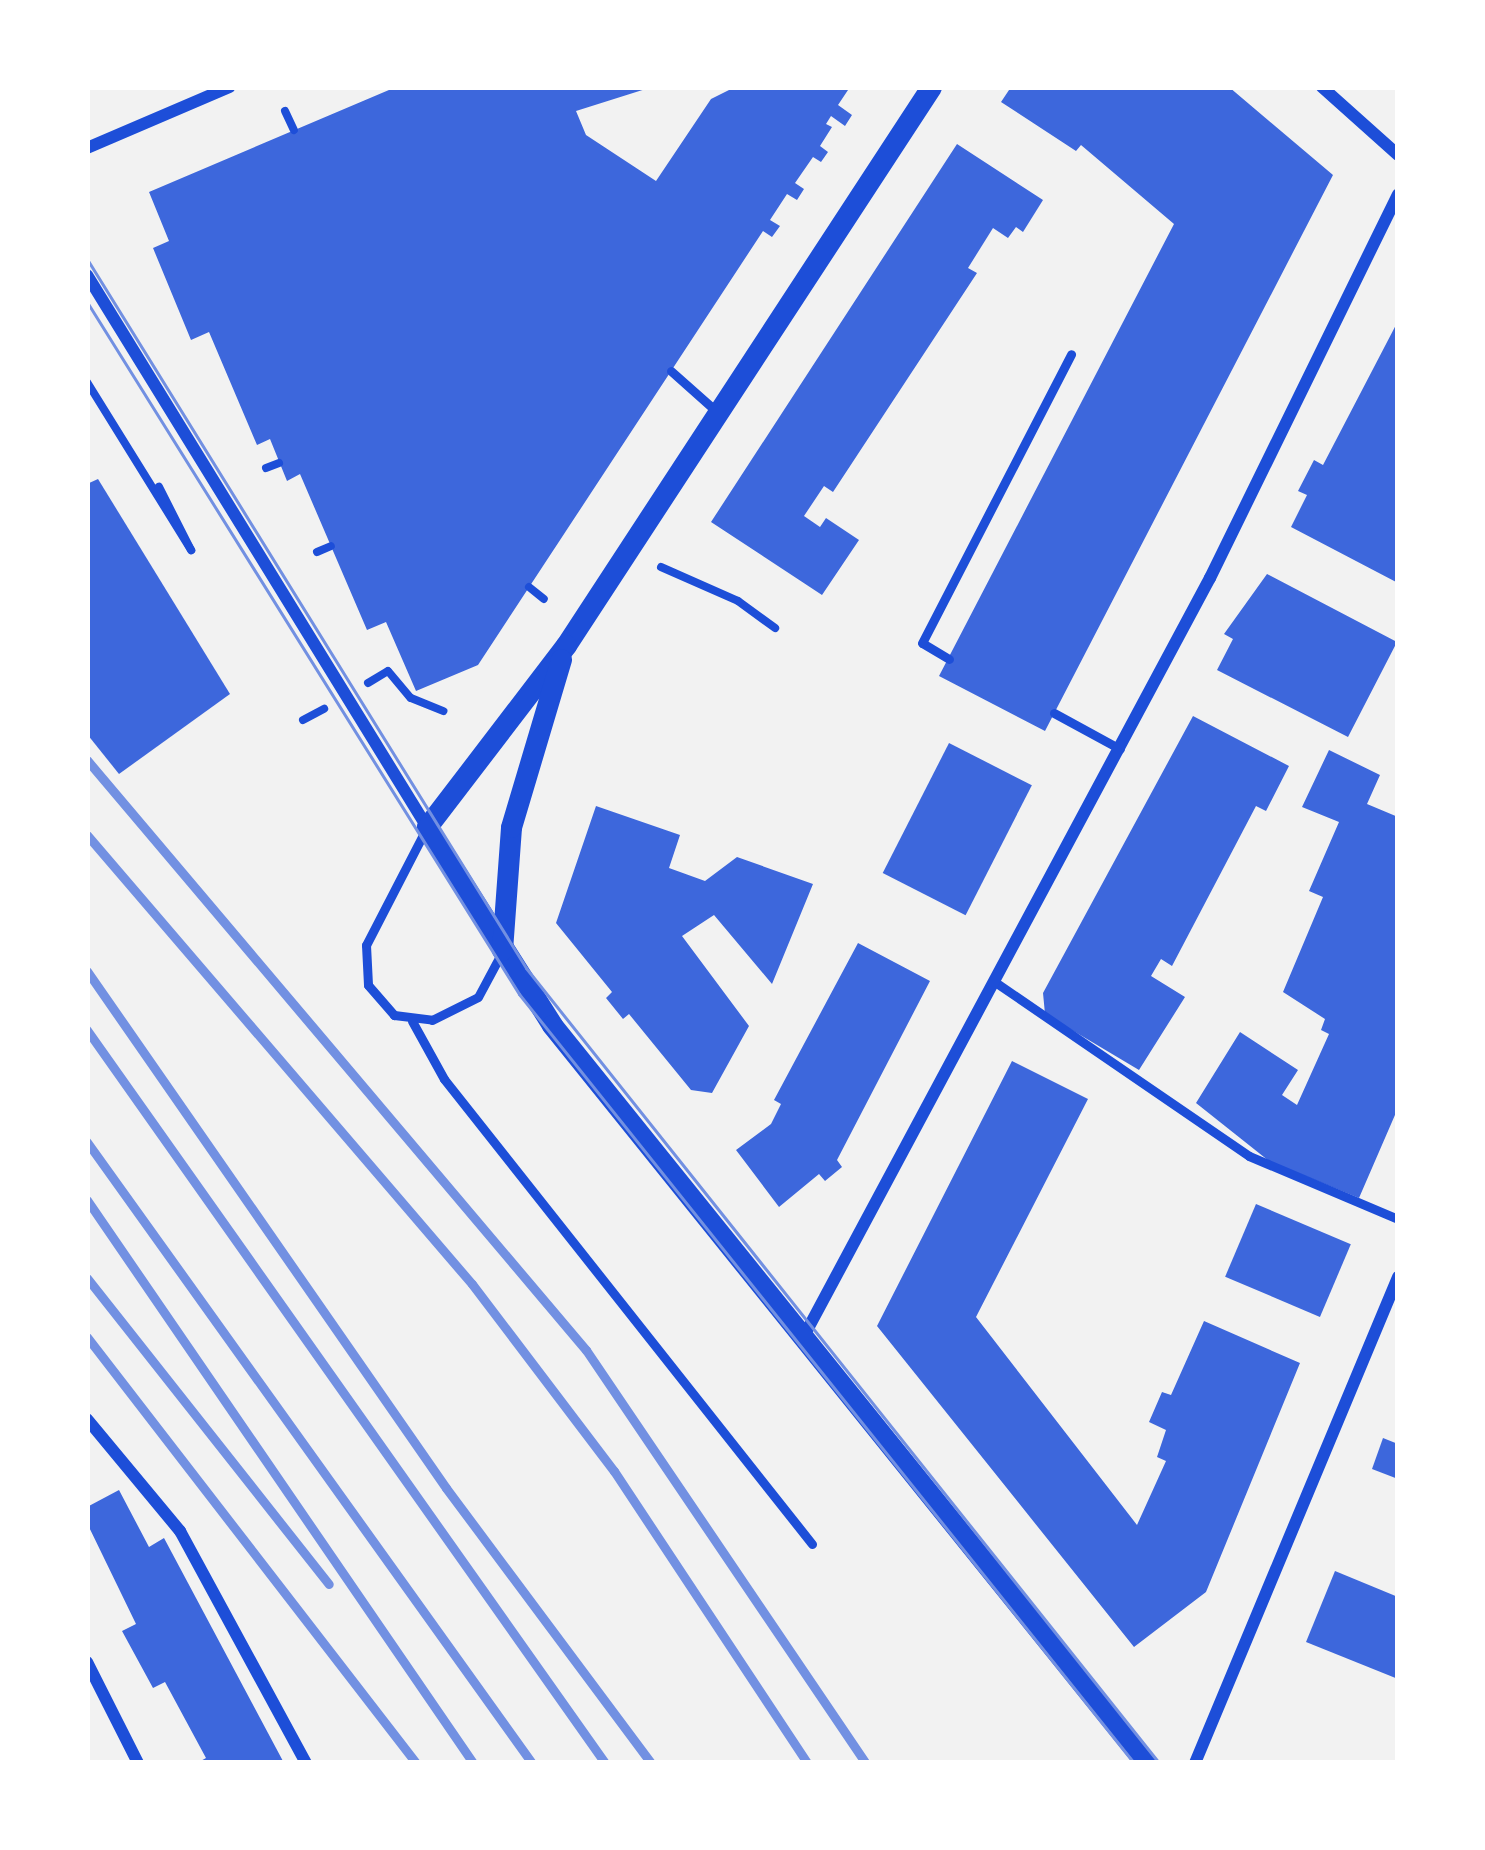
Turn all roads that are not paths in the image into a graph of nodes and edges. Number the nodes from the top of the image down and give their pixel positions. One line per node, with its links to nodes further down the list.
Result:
1 (229, 87): 4 (street)
2 (931, 87): 10 (street)
3 (1322, 87): 5 (street)
4 (87, 148)
5 (1398, 155)
6 (1398, 195): 14 (street)
7 (87, 275): 15 (street)
8 (1071, 353): 12 (lane)
9 (671, 371): 10 (lane)
10 (718, 412): 11 (street)
11 (566, 645): 15 (street); 16 (street)
12 (949, 659)
13 (1054, 713): 14 (lane)
14 (1120, 749): 17 (street)
15 (427, 826): 16 (street); 18 (lane)
16 (502, 951): 18 (lane); 21 (street)
17 (995, 982): 19 (lane); 21 (street)
18 (412, 1021): 23 (lane)
19 (1398, 1219)
20 (1398, 1277): 28 (street)
21 (804, 1336): 27 (street)
22 (87, 1419): 26 (street)
23 (812, 1544)
24 (87, 1662): 25 (street)
25 (138, 1763)
26 (307, 1763)
27 (1146, 1763)
28 (1195, 1763)

